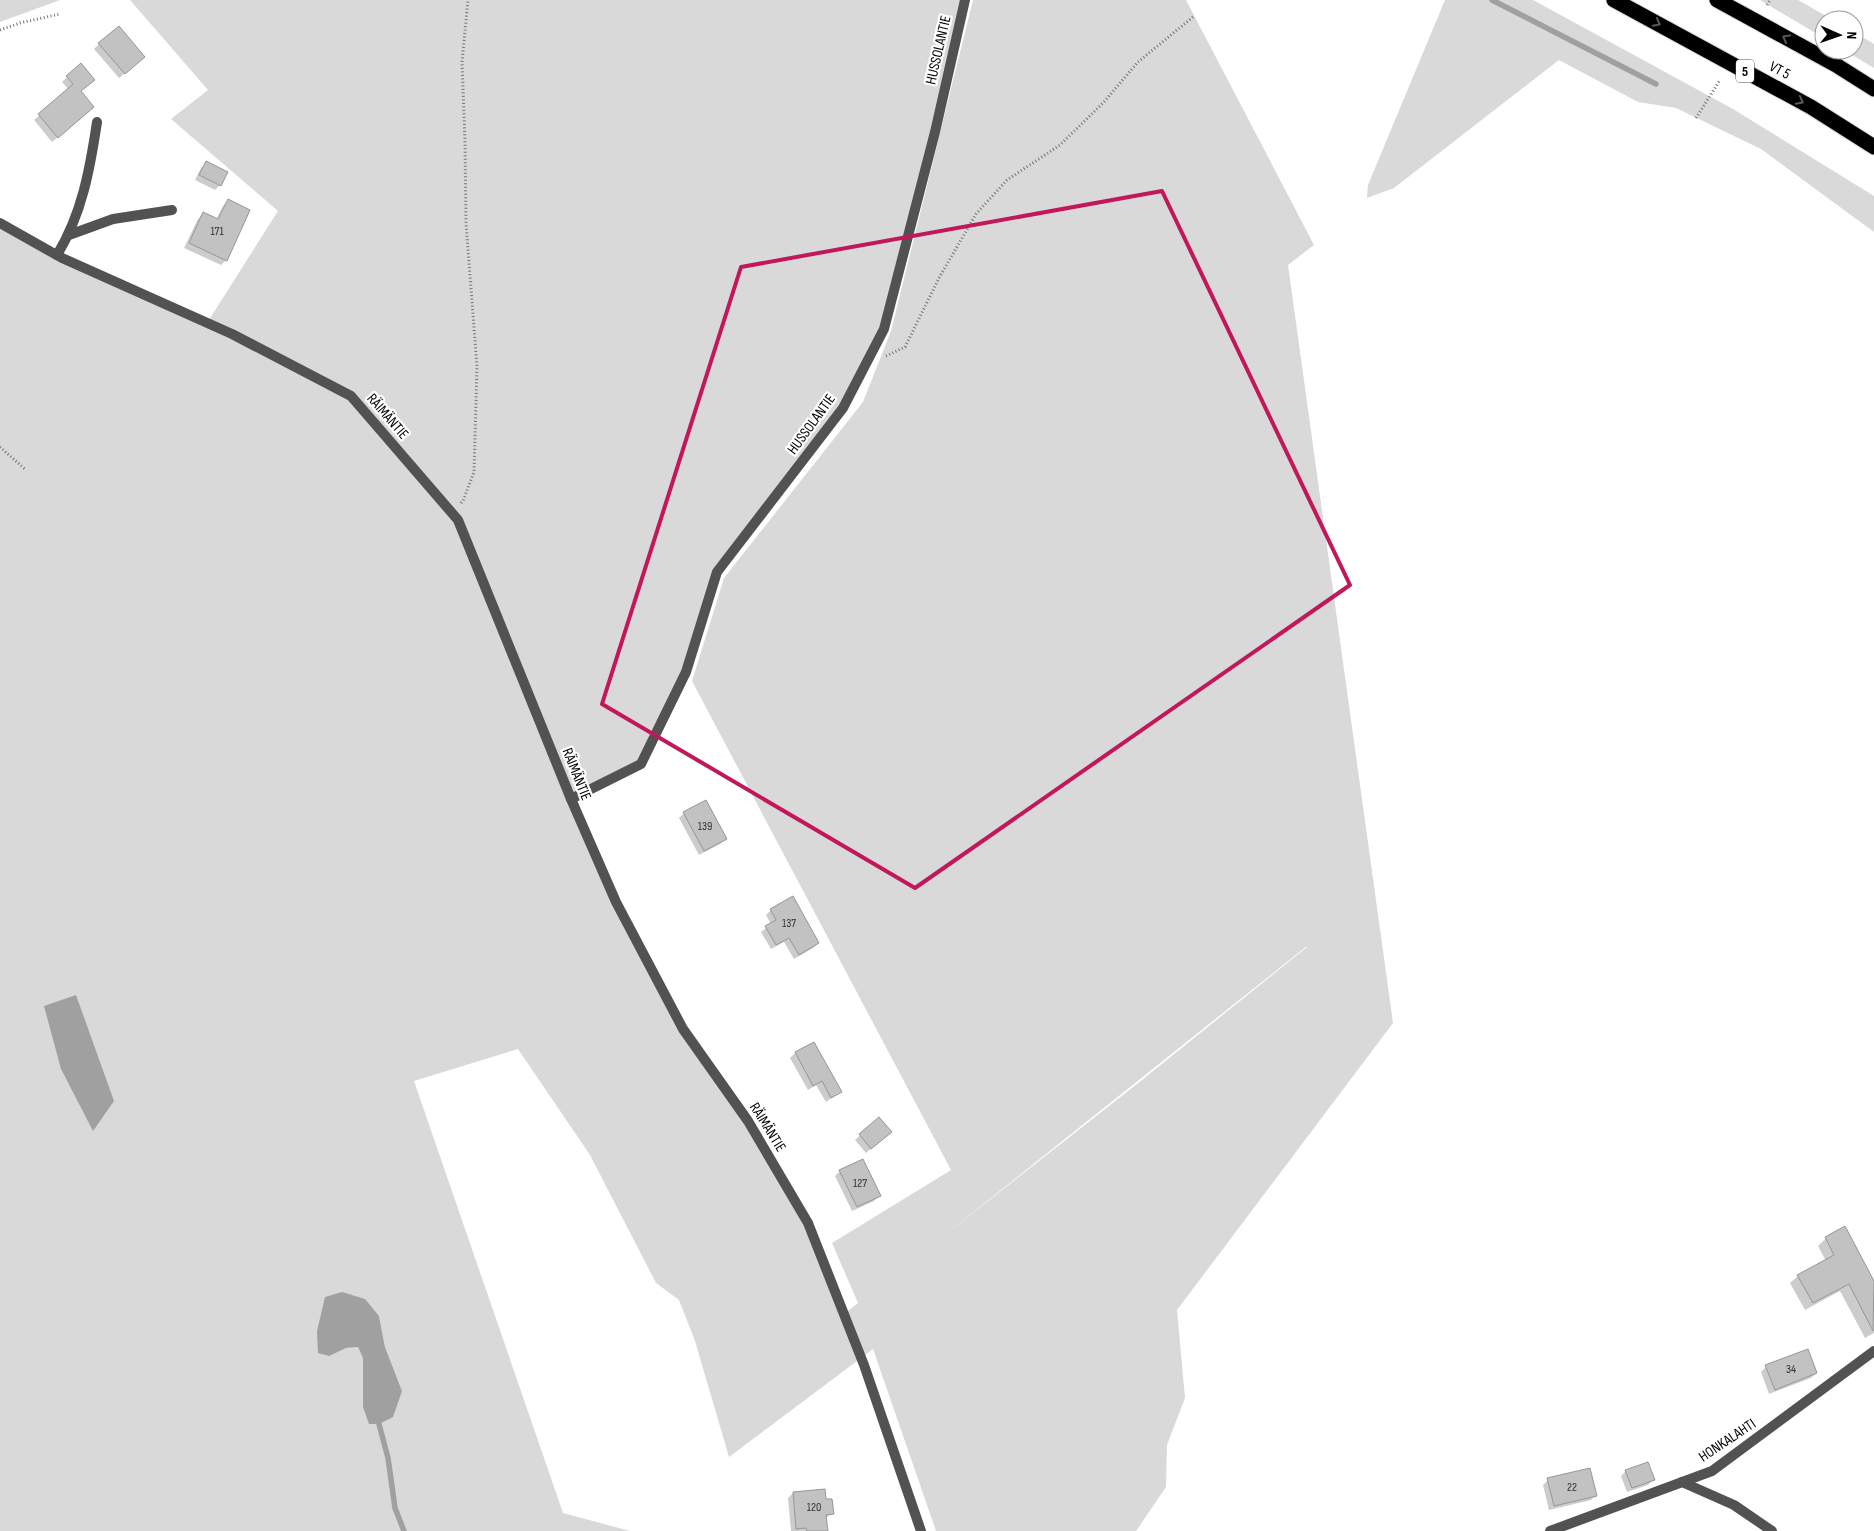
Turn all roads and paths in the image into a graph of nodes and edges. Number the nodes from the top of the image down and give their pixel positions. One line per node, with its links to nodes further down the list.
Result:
1 (468, 0): 22 (path)
2 (965, 0): 19 (street, HUSSOLANTIE)
3 (1614, 0): 14 (highway, VT 5 / 5, one-way to 14)
4 (1717, 0): 11 (highway, VT 5, one-way to 4)
5 (1770, 0): 6 (path)
6 (1767, 5)
7 (60, 14): 9 (path)
8 (1193, 18): 19 (path)
9 (0, 30)
10 (1720, 80): 12 (path)
11 (1874, 89)
12 (1696, 118)
13 (97, 122): 17 (street)
14 (1874, 147)
15 (172, 210): 17 (street)
16 (0, 223): 18 (street, RÄIMÄNTIE)
17 (69, 235): 18 (street)
18 (57, 254): 22 (street, RÄIMÄNTIE)
19 (865, 367): 23 (street, HUSSOLANTIE)
20 (0, 447): 21 (path)
21 (26, 470)
22 (450, 511): 23 (street, RÄIMÄNTIE)
23 (571, 798): 26 (street, RÄIMÄNTIE)
24 (1874, 1351): 25 (street, HONKALAHTI)
25 (1682, 1482): 27 (street, HONKALAHTI); 28 (street)
26 (921, 1531)
27 (1550, 1531)
28 (1772, 1531)

